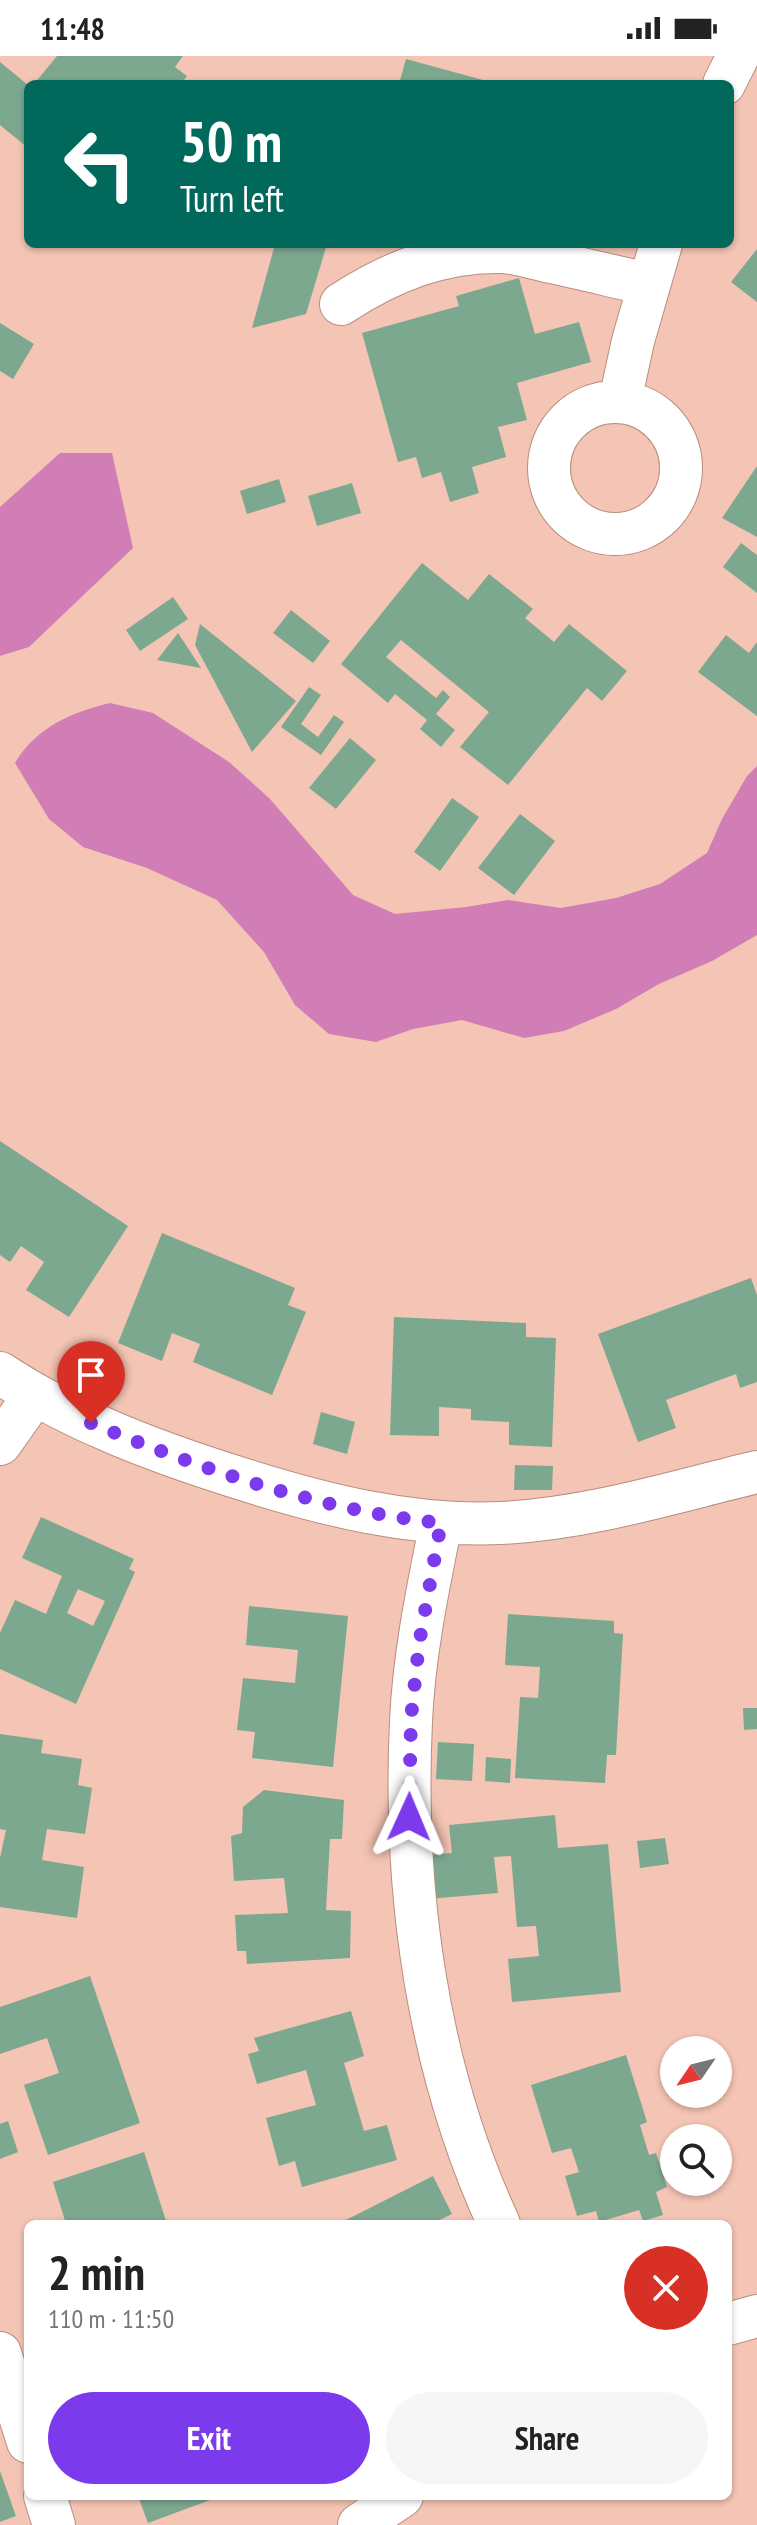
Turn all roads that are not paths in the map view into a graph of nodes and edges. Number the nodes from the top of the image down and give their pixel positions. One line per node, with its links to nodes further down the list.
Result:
1 (738, 56): 2 (street)
2 (726, 80)
3 (660, 248): 4 (street)
4 (648, 284): 5 (street); 6 (street)
5 (341, 304)
6 (620, 401)
7 (0, 1373): 8 (street)
8 (34, 1396): 9 (street); 11 (street)
9 (0, 1444)
10 (757, 1472): 11 (street)
11 (441, 1523): 12 (street)
12 (498, 2220)
13 (757, 2316): 14 (street)
14 (732, 2323)
15 (0, 2353): 16 (street)
16 (24, 2429)
17 (46, 2500): 19 (street)
18 (396, 2500): 20 (street)
19 (54, 2525)
20 (359, 2525)

